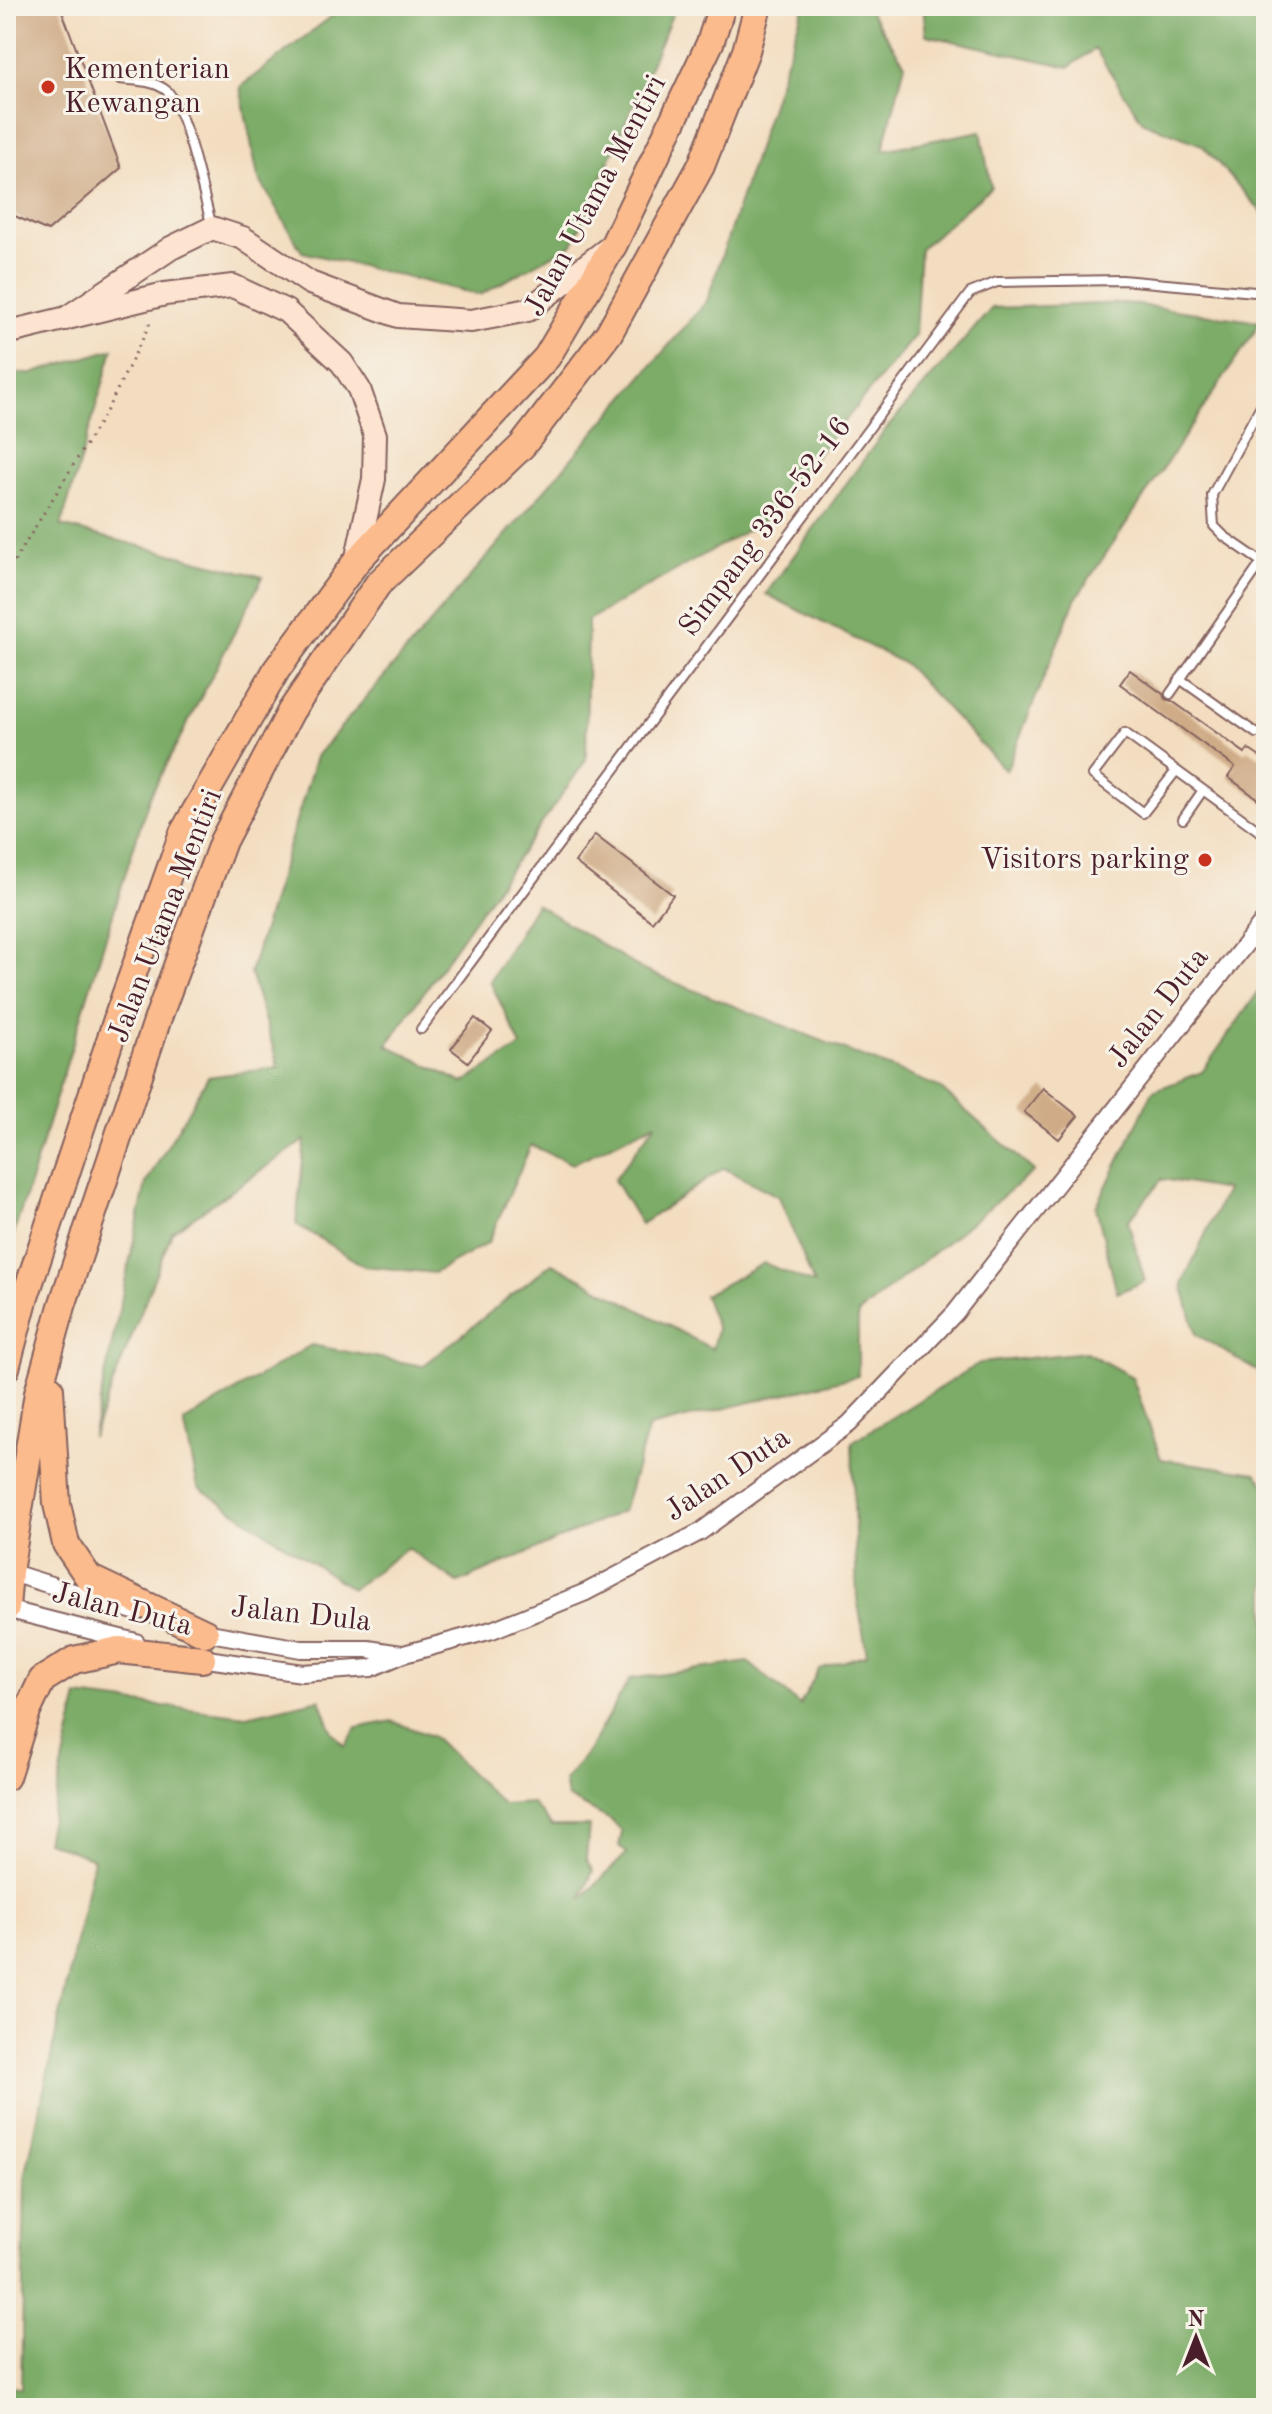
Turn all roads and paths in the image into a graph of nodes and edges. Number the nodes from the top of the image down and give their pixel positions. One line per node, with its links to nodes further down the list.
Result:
1 (722, 6): 5 (main road, Jalan Utama Mentiri)
2 (758, 6): 23 (main road, Jalan Utama Mentiri)
3 (120, 79): 4 (lane)
4 (212, 228): 5 (street); 8 (street)
5 (614, 244): 11 (main road, Jalan Utama Mentiri)
6 (1266, 293): 22 (lane, Simpang 336-52-16)
7 (153, 297): 8 (street); 11 (street); 13 (path)
8 (65, 319): 9 (street)
9 (6, 333)
10 (1266, 396): 12 (lane)
11 (356, 562): 24 (main road, Jalan Utama Mentiri)
12 (1264, 564): 14 (lane)
13 (6, 575)
14 (1180, 679): 15 (lane); 16 (lane)
15 (1170, 694)
16 (1256, 733)
17 (1176, 771): 17 (lane); 18 (lane)
18 (1203, 790): 19 (lane); 20 (lane)
19 (1183, 819)
20 (1266, 836)
21 (1266, 918): 28 (street, Jalan Duta)
22 (421, 1029)
23 (48, 1357): 25 (main road, Jalan Utama Mentiri); 27 (main road)
24 (7, 1361)
25 (8, 1572): 26 (main road, Jalan Utama Mentiri); 27 (street, Jalan Dula)
26 (6, 1609): 27 (street, Jalan Duta)
27 (203, 1646): 28 (street, Jalan Dula); 28 (street, Jalan Duta); 29 (main road)
28 (404, 1654)
29 (6, 1777)

